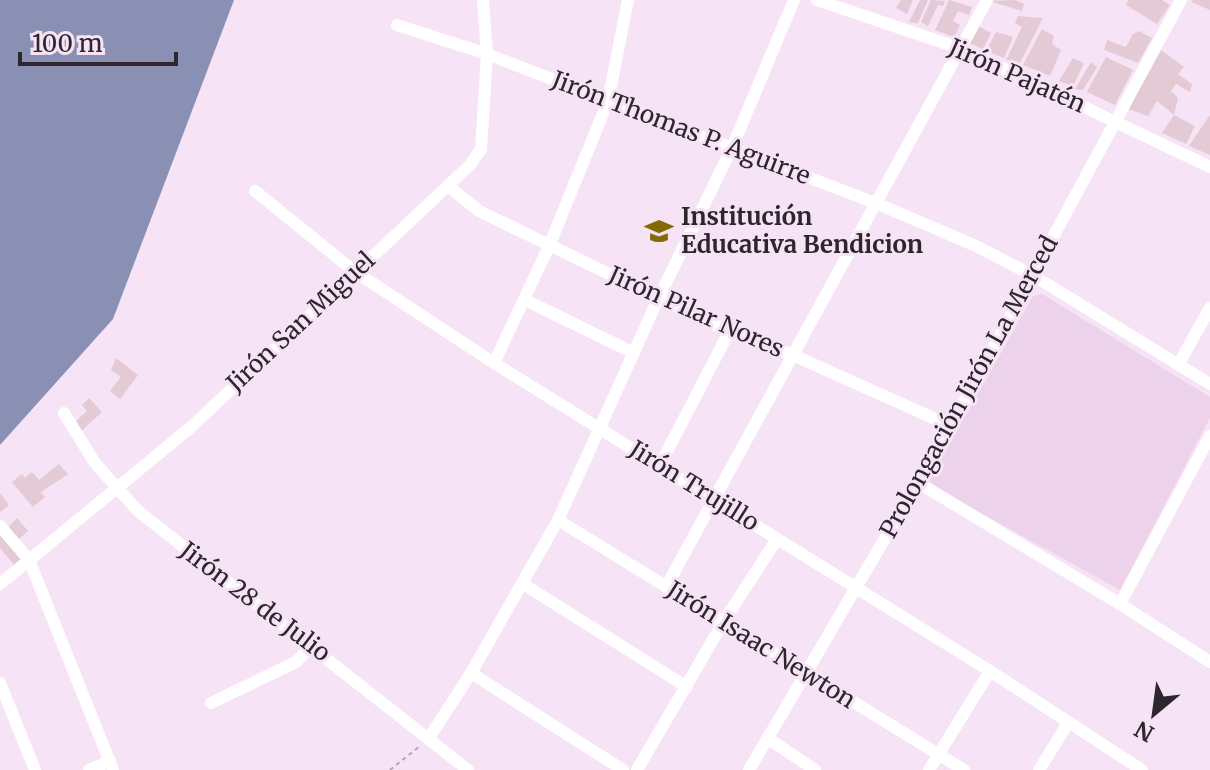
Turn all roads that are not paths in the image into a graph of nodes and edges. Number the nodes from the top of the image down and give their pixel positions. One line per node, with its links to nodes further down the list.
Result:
1 (483, 0): 9 (street, Jirón San Miguel)
2 (628, 0): 10 (street)
3 (794, 0): 12 (street)
4 (817, 0): 8 (street, Jirón Pajatén)
5 (987, 0): 8 (street)
6 (1181, 0): 11 (street, Prolongación Jirón La Merced)
7 (397, 25): 9 (street, Jirón Thomas P. Aguirre)
8 (962, 49): 11 (street, Jirón Pajatén); 16 (street)
9 (487, 54): 10 (street, Jirón Thomas P. Aguirre); 14 (street, Jirón San Miguel)
10 (608, 101): 12 (street, Jirón Thomas P. Aguirre); 17 (street)
11 (1114, 119): 13 (street, Jirón Pajatén); 19 (street, Prolongación Jirón La Merced)
12 (732, 148): 16 (street, Jirón Thomas P. Aguirre); 20 (street)
13 (1210, 167)
14 (448, 186): 17 (street, Jirón Pilar Nores); 18 (street, Jirón San Miguel)
15 (255, 191): 18 (street, Jirón Trujillo)
16 (878, 204): 19 (street, Jirón Thomas P. Aguirre); 25 (street)
17 (550, 244): 20 (street, Jirón Pilar Nores); 21 (street)
18 (354, 271): 26 (street, Jirón Trujillo); 35 (street, Jirón San Miguel)
19 (1034, 276): 27 (street, Jirón Thomas P. Aguirre); 30 (street, Prolongación Jirón La Merced)
20 (659, 297): 23 (street, Jirón Pilar Nores); 24 (street)
21 (525, 300): 24 (street); 26 (street)
22 (1210, 308): 27 (street)
23 (729, 332): 25 (street, Jirón Pilar Nores); 33 (street)
24 (634, 353): 31 (street)
25 (795, 356): 30 (street, Jirón Pilar Nores); 36 (street)
26 (494, 363): 31 (street, Jirón Trujillo)
27 (1178, 365): 28 (street, Jirón Thomas P. Aguirre)
28 (1210, 384)
29 (64, 413): 35 (street, Jirón 28 de Julio)
30 (951, 426): 34 (street, Prolongación Jirón La Merced)
31 (600, 427): 33 (street, Jirón Trujillo); 37 (street)
32 (1210, 436): 45 (street)
33 (660, 465): 36 (street, Jirón Trujillo)
34 (917, 482): 43 (street, Prolongación Jirón La Merced); 45 (street)
35 (116, 488): 40 (street, Jirón San Miguel); 47 (street, Jirón 28 de Julio)
36 (716, 499): 39 (street, Jirón Trujillo); 44 (street)
37 (558, 520): 42 (street); 44 (street, Jirón Isaac Newton)
38 (0, 526): 40 (street)
39 (777, 539): 43 (street, Jirón Trujillo); 46 (street)
40 (29, 560): 41 (street, Jirón San Miguel); 59 (street)
41 (0, 584)
42 (523, 584): 50 (street); 53 (street)
43 (855, 586): 49 (street, Jirón Trujillo); 51 (street, Prolongación Jirón La Merced)
44 (666, 587): 46 (street, Jirón Isaac Newton)
45 (1120, 604): 48 (street)
46 (724, 621): 51 (street, Jirón Isaac Newton); 53 (street)
47 (312, 645): 54 (street); 56 (street, Jirón 28 de Julio)
48 (1210, 662)
49 (990, 671): 55 (street, Jirón Trujillo); 58 (street)
50 (471, 673): 56 (street); 64 (street)
51 (805, 674): 57 (street, Prolongación Jirón La Merced); 58 (street, Jirón Isaac Newton)
52 (0, 683): 61 (street)
53 (687, 687): 65 (street)
54 (211, 703)
55 (1068, 723): 60 (street, Jirón Trujillo); 70 (street)
56 (429, 738): 63 (street, Jirón 28 de Julio)
57 (769, 739): 66 (street, Prolongación Jirón La Merced); 67 (street)
58 (940, 753): 68 (street); 69 (street, Jirón Isaac Newton)
59 (112, 766): 62 (street)
60 (1128, 766): 71 (street, Jirón Trujillo)
61 (35, 770)
62 (89, 770)
63 (468, 770)
64 (623, 770)
65 (637, 770)
66 (749, 770)
67 (815, 770)
68 (929, 770)
69 (964, 770)
70 (1039, 770)
71 (1142, 770)

